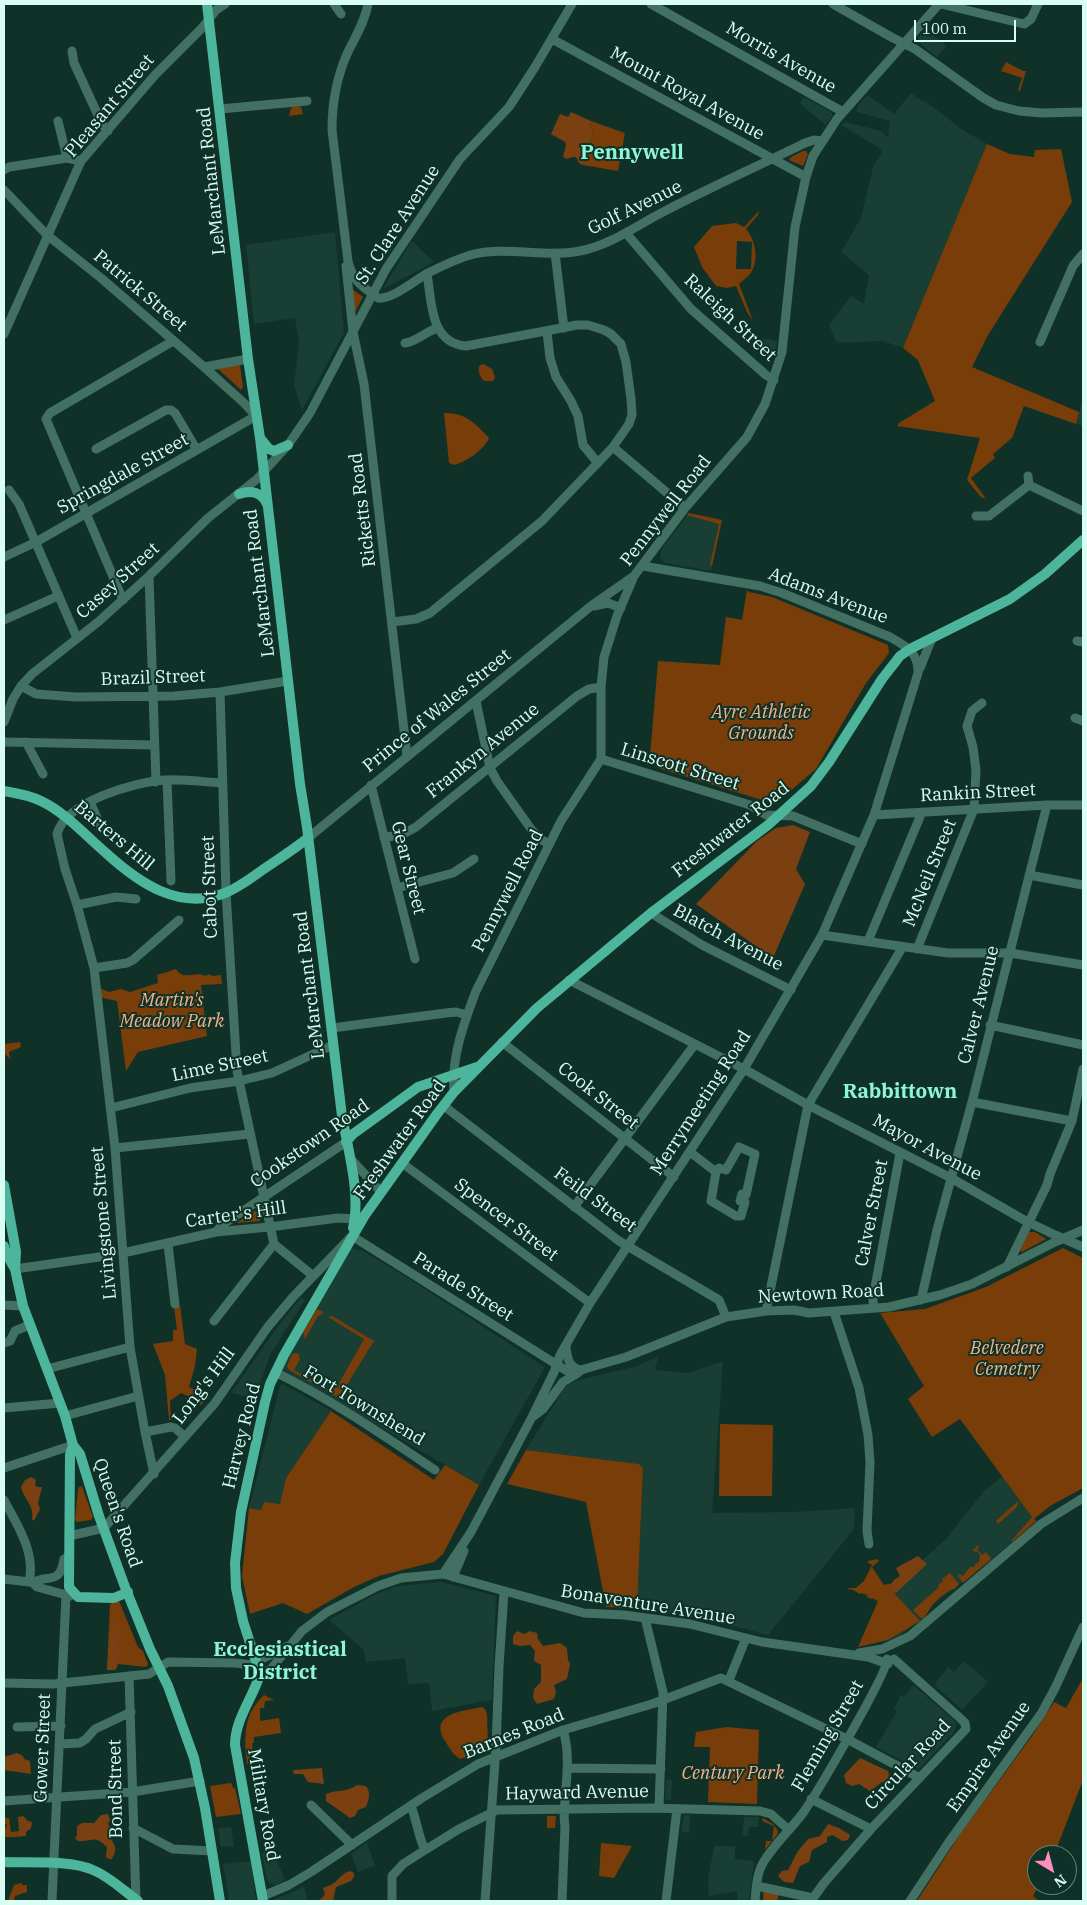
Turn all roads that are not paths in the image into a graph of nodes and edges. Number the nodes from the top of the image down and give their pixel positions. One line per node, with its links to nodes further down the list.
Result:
1 (207, 4): 11 (main road, LeMarchant Road)
2 (224, 4): 11 (street, Pleasant Street)
3 (334, 4): 10 (street)
4 (368, 4): 32 (street, Ricketts Road)
5 (572, 4): 12 (street, St. Clare Avenue)
6 (650, 4): 17 (street, Morris Avenue)
7 (832, 4): 13 (street)
8 (940, 4): 9 (street); 13 (street, Pennywell Road)
9 (1038, 4)
10 (341, 14)
11 (209, 18): 16 (main road, LeMarchant Road); 20 (street, Pleasant Street)
12 (552, 39): 23 (street, Mount Royal Avenue); 34 (street, St. Clare Avenue)
13 (905, 44): 17 (street, Pennywell Road); 18 (street)
14 (72, 51): 20 (street)
15 (307, 101): 16 (street)
16 (220, 109): 43 (main road, LeMarchant Road)
17 (843, 112): 21 (street, Pennywell Road)
18 (1083, 112)
19 (58, 121): 22 (street)
20 (108, 130): 24 (street, Pleasant Street)
21 (821, 141): 23 (street, Golf Avenue); 26 (street, Pennywell Road)
22 (67, 158): 24 (street); 25 (street)
23 (773, 159): 26 (street, Mount Royal Avenue); 28 (street, Golf Avenue)
24 (81, 161): 29 (street, Pleasant Street)
25 (4, 170)
26 (806, 177): 45 (street, Pennywell Road)
27 (4, 190): 29 (street, Patrick Street)
28 (626, 233): 30 (street, Golf Avenue); 45 (street, Raleigh Street)
29 (47, 235): 39 (street, Pleasant Street); 40 (street, Patrick Street)
30 (555, 253): 33 (street, Golf Avenue); 36 (street)
31 (1083, 254): 41 (street)
32 (348, 261): 34 (street, Ricketts Road); 37 (street, Ricketts Road)
33 (427, 274): 34 (street, Golf Avenue); 35 (street)
34 (372, 294): 37 (street, St. Clare Avenue)
35 (437, 328): 38 (street); 42 (street)
36 (564, 328): 38 (street); 50 (street)
37 (352, 332): 49 (street, St. Clare Avenue); 72 (street, Ricketts Road)
38 (547, 332): 52 (street)
39 (4, 334)
40 (174, 341): 44 (street, Patrick Street); 59 (street)
41 (1040, 342)
42 (405, 343)
43 (248, 359): 44 (street); 46 (main road, LeMarchant Road)
44 (204, 367): 46 (street, Patrick Street)
45 (774, 380): 57 (street, Pennywell Road)
46 (256, 416): 47 (main road, LeMarchant Road); 51 (street, Springdale Street)
47 (260, 438): 49 (main road); 53 (main road, LeMarchant Road)
48 (99, 445): 51 (street)
49 (288, 445): 53 (street, St. Clare Avenue)
50 (613, 447): 52 (street); 57 (street)
51 (197, 450): 59 (street, Springdale Street)
52 (598, 463): 72 (street)
53 (264, 472): 55 (street, Casey Street); 56 (main road, LeMarchant Road)
54 (9, 490): 61 (street)
55 (239, 494): 56 (main road); 65 (street, Casey Street)
56 (267, 504): 77 (main road, LeMarchant Road)
57 (685, 508): 64 (street, Pennywell Road)
58 (1083, 511): 60 (street)
59 (87, 512): 61 (street, Springdale Street); 68 (street)
60 (976, 516)
61 (36, 542): 63 (street, Springdale Street); 67 (street)
62 (1082, 544): 74 (main road, Freshwater Road)
63 (4, 557)
64 (643, 566): 66 (street, Pennywell Road); 75 (street, Adams Avenue)
65 (149, 576): 68 (street, Casey Street); 81 (street)
66 (634, 576): 69 (street, Pennywell Road); 70 (street, Prince of Wales Street)
67 (58, 596): 71 (street); 73 (street)
68 (123, 600): 73 (street, Casey Street)
69 (621, 608): 70 (street, Prince of Wales Street); 79 (street, Pennywell Road)
70 (587, 610): 82 (street, Prince of Wales Street)
71 (4, 620)
72 (392, 622): 88 (street, Ricketts Road)
73 (77, 638): 78 (street, Casey Street)
74 (932, 638): 75 (main road, Freshwater Road); 76 (street, Merrymeeting Road)
75 (910, 649): 76 (street); 103 (main road, Freshwater Road)
76 (918, 673): 102 (street, Merrymeeting Road)
77 (288, 681): 80 (street, Brazil Street); 106 (main road, LeMarchant Road)
78 (21, 686): 81 (street, Brazil Street); 84 (street, Casey Street)
79 (602, 687): 89 (street, Pennywell Road); 90 (street, Frankyn Avenue)
80 (220, 692): 81 (street, Brazil Street); 94 (street, Cabot Street)
81 (154, 696): 87 (street)
82 (476, 701): 88 (street, Prince of Wales Street); 90 (street)
83 (982, 703): 100 (street, McNeil Street)
84 (4, 722)
85 (4, 742): 86 (street)
86 (26, 742): 87 (street); 91 (street)
87 (154, 745): 93 (street)
88 (407, 756): 95 (street, Prince of Wales Street)
89 (600, 759): 103 (street, Linscott Street); 108 (street, Pennywell Road)
90 (490, 768): 107 (street, Frankyn Avenue); 108 (street)
91 (43, 774)
92 (167, 780): 93 (street); 94 (street); 112 (street)
93 (156, 782): 97 (street)
94 (222, 783): 115 (street, Cabot Street)
95 (371, 785): 106 (street, Prince of Wales Street); 107 (street, Gear Street)
96 (4, 791): 104 (main road, Barters Hill)
97 (90, 802): 104 (street); 105 (street)
98 (1048, 805): 99 (street, Rankin Street); 100 (street, Rankin Street); 111 (street, Calver Avenue)
99 (1083, 805)
100 (974, 809): 101 (street, Rankin Street); 123 (street, McNeil Street)
101 (922, 812): 102 (street, Rankin Street); 121 (street)
102 (874, 815): 109 (street, Merrymeeting Road)
103 (778, 816): 109 (street, Linscott Street); 118 (main road, Freshwater Road)
104 (68, 818): 115 (main road, Barters Hill); 117 (street, Livingstone Street)
105 (102, 829)
106 (308, 838): 115 (main road, Barters Hill); 132 (main road, LeMarchant Road)
107 (384, 838): 114 (street, Gear Street)
108 (549, 844): 130 (street, Pennywell Road)
109 (862, 844): 120 (street, Merrymeeting Road)
110 (474, 859): 114 (street)
111 (1029, 875): 113 (street); 124 (street, Calver Avenue)
112 (171, 881)
113 (1083, 884)
114 (397, 888): 125 (street, Gear Street)
115 (226, 892): 141 (street, Cabot Street)
116 (136, 899): 117 (street)
117 (77, 905): 127 (street, Livingstone Street)
118 (651, 913): 128 (main road, Freshwater Road); 129 (street, Blatch Avenue)
119 (179, 920): 127 (street)
120 (822, 936): 121 (street); 129 (street, Merrymeeting Road)
121 (868, 941): 122 (street)
122 (902, 948): 123 (street); 144 (street)
123 (917, 949): 124 (street)
124 (1010, 953): 126 (street); 131 (street, Calver Avenue)
125 (415, 959)
126 (1083, 965)
127 (94, 968): 146 (street, Livingstone Street)
128 (569, 980): 133 (main road, Freshwater Road); 134 (street, Mayor Avenue)
129 (791, 990): 138 (street, Merrymeeting Road)
130 (467, 1015): 132 (street); 140 (street, Pennywell Road)
131 (990, 1025): 136 (street); 143 (street, Calver Avenue)
132 (332, 1028): 135 (main road, LeMarchant Road)
133 (502, 1042): 137 (main road, Freshwater Road); 149 (street, Cook Street)
134 (695, 1044): 138 (street, Mayor Avenue); 149 (street)
135 (333, 1045): 141 (street, Lime Street); 150 (main road, LeMarchant Road)
136 (1083, 1045)
137 (478, 1067): 140 (main road, Freshwater Road); 142 (main road, Freshwater Road)
138 (744, 1069): 144 (street, Mayor Avenue); 152 (street, Merrymeeting Road)
139 (1083, 1069): 147 (street)
140 (453, 1075): 142 (street, Pennywell Road); 150 (main road, Cookstown Road)
141 (239, 1081): 146 (street, Lime Street); 148 (street, Cabot Street)
142 (454, 1092): 145 (main road, Freshwater Road)
143 (972, 1102): 147 (street); 158 (street, Calver Avenue)
144 (808, 1105): 153 (street, Mayor Avenue); 186 (street)
145 (444, 1106): 155 (main road, Freshwater Road); 162 (street, Feild Street)
146 (110, 1108): 151 (street, Livingstone Street)
147 (1072, 1121): 164 (street)
148 (250, 1134): 151 (street); 161 (street, Cabot Street)
149 (625, 1137): 157 (street, Cook Street); 162 (street)
150 (346, 1142): 154 (main road, LeMarchant Road); 161 (street, Cookstown Road)
151 (115, 1148): 175 (street, Livingstone Street)
152 (690, 1152): 156 (street); 157 (street, Merrymeeting Road)
153 (900, 1153): 158 (street, Mayor Avenue); 185 (street, Calver Street)
154 (350, 1158): 160 (street, LeMarchant Road); 163 (main road, LeMarchant Road)
155 (402, 1163): 160 (main road, Freshwater Road); 181 (street, Spencer Street)
156 (716, 1172): 156 (street)
157 (674, 1177): 173 (street, Merrymeeting Road)
158 (951, 1178): 164 (street, Mayor Avenue); 180 (street, Calver Avenue)
159 (4, 1185): 178 (main road)
160 (381, 1192): 168 (main road, Freshwater Road)
161 (263, 1197): 165 (street, Cabot Street); 167 (street, Cookstown Road)
162 (574, 1207): 173 (street, Feild Street)
163 (355, 1219): 165 (street, Carter's Hill); 168 (main road, LeMarchant Road)
164 (1029, 1222): 169 (street, Mayor Avenue); 177 (street)
165 (269, 1227): 167 (street, Carter's Hill); 171 (street, Cabot Street)
166 (1083, 1230): 169 (street, Newtown Road)
167 (216, 1232): 170 (street, Carter's Hill)
168 (352, 1236): 179 (street, Long's Hill); 194 (street, Parade Street); 197 (main road, Harvey Road)
169 (1064, 1239): 174 (street, Mayor Avenue); 177 (street, Newtown Road)
170 (168, 1244): 175 (street, Carter's Hill); 182 (street)
171 (274, 1244): 179 (street); 189 (street)
172 (4, 1246): 178 (main road)
173 (627, 1246): 181 (street, Merrymeeting Road); 188 (street, Feild Street)
174 (1083, 1247)
175 (123, 1253): 193 (street, Livingstone Street)
176 (106, 1256): 178 (street)
177 (1007, 1267): 180 (street, Newtown Road)
178 (15, 1269): 184 (main road)
179 (312, 1275): 204 (street, Long's Hill)
180 (921, 1300): 185 (street, Newtown Road)
181 (590, 1303): 192 (street, Merrymeeting Road)
182 (175, 1304)
183 (4, 1305): 184 (street)
184 (23, 1306): 190 (main road)
185 (873, 1308): 187 (street, Newtown Road)
186 (766, 1312): 187 (street, Newtown Road); 188 (street, Newtown Road)
187 (834, 1312): 216 (street)
188 (726, 1317): 196 (street, Newtown Road)
189 (214, 1321)
190 (29, 1325): 191 (street); 195 (main road)
191 (4, 1343)
192 (566, 1346): 194 (street, Merrymeeting Road); 196 (street)
193 (130, 1347): 195 (street); 198 (street, Livingstone Street)
194 (557, 1365): 196 (street); 202 (street, Merrymeeting Road)
195 (47, 1368): 199 (main road)
196 (582, 1371): 202 (street, Newtown Road)
197 (275, 1372): 207 (street, Fort Townshend); 233 (main road, Harvey Road)
198 (138, 1396): 201 (street); 203 (street, Livingstone Street)
199 (60, 1403): 200 (street); 201 (main road)
200 (4, 1408)
201 (65, 1416): 205 (main road)
202 (532, 1417): 214 (street, Merrymeeting Road)
203 (144, 1432): 204 (street); 208 (street, Livingstone Street)
204 (185, 1437): 208 (street, Long's Hill)
205 (73, 1445): 206 (street); 209 (main road, Queen's Road); 210 (main road)
206 (4, 1468)
207 (436, 1470)
208 (154, 1474): 213 (street, Long's Hill)
209 (89, 1484): 210 (main road); 213 (main road, Queen's Road)
210 (70, 1488): 215 (main road)
211 (1083, 1498): 229 (street, Bonaventure Avenue)
212 (4, 1500): 221 (street)
213 (104, 1528): 215 (street); 222 (main road, Queen's Road)
214 (471, 1532): 218 (street, Merrymeeting Road); 219 (street, Merrymeeting Road)
215 (70, 1536): 217 (main road)
216 (869, 1544)
217 (69, 1556): 221 (street); 225 (main road)
218 (444, 1574): 219 (street, Bonaventure Avenue); 230 (street, Bonaventure Avenue)
219 (453, 1576): 223 (street, Bonaventure Avenue)
220 (4, 1579): 221 (street)
221 (31, 1583): 224 (street)
222 (128, 1592): 225 (main road); 234 (main road, Queen's Road)
223 (504, 1592): 226 (street, Bonaventure Avenue); 247 (street)
224 (66, 1595): 225 (street); 238 (street, Gower Street)
225 (78, 1597)
226 (645, 1618): 228 (street, Bonaventure Avenue); 240 (street)
227 (1083, 1627): 281 (street, Empire Avenue)
228 (746, 1638): 231 (street, Bonaventure Avenue); 237 (street)
229 (899, 1642): 231 (street, Bonaventure Avenue); 232 (street, Fleming Street)
230 (288, 1646): 233 (street, Bonaventure Avenue); 235 (street, Bonaventure Avenue)
231 (846, 1654): 232 (street, Bonaventure Avenue)
232 (892, 1659): 245 (street, Fleming Street); 250 (street, Circular Road)
233 (258, 1661): 234 (street); 235 (main road)
234 (159, 1667): 236 (street); 251 (main road, Queen's Road)
235 (260, 1674): 271 (main road, Military Road)
236 (129, 1676): 238 (street); 241 (street, Bond Street)
237 (729, 1680): 240 (street, Barnes Road); 245 (street)
238 (62, 1682): 239 (street); 242 (street, Gower Street)
239 (4, 1684)
240 (663, 1700): 244 (street, Barnes Road); 249 (street)
241 (131, 1712): 246 (street); 252 (street, Bond Street)
242 (61, 1726): 243 (street); 246 (street, Gower Street)
243 (16, 1727)
244 (563, 1730): 247 (street, Barnes Road); 248 (street)
245 (847, 1740): 250 (street); 254 (street, Fleming Street)
246 (60, 1744): 253 (street, Gower Street)
247 (495, 1756): 257 (street, Barnes Road); 261 (street)
248 (567, 1768): 249 (street); 259 (street)
249 (661, 1769): 258 (street)
250 (920, 1778): 263 (street, Circular Road)
251 (200, 1782): 252 (street); 266 (main road, Queen's Road)
252 (132, 1792): 253 (street); 262 (street, Bond Street)
253 (57, 1798): 255 (street); 269 (street, Gower Street)
254 (811, 1799): 263 (street); 264 (street, Fleming Street)
255 (4, 1801)
256 (311, 1805): 265 (street)
257 (411, 1806): 265 (street, Barnes Road); 267 (street)
258 (659, 1808): 259 (street, Hayward Avenue); 260 (street, Hayward Avenue)
259 (564, 1809): 261 (street, Hayward Avenue); 278 (street)
260 (677, 1809): 264 (street, Hayward Avenue); 279 (street)
261 (491, 1812): 267 (street, Hayward Avenue); 277 (street)
262 (133, 1828): 266 (street); 274 (street, Bond Street)
263 (871, 1829): 272 (street, Circular Road)
264 (790, 1830): 270 (street, Fleming Street)
265 (352, 1845): 271 (street, Barnes Road)
266 (212, 1850): 275 (main road, Queen's Road)
267 (425, 1850): 276 (street, Hayward Avenue)
268 (4, 1862): 269 (main road)
269 (55, 1864): 273 (street, Gower Street); 274 (main road)
270 (757, 1886): 272 (street); 280 (street, Fleming Street)
271 (263, 1898)
272 (812, 1900)
273 (52, 1901)
274 (137, 1901)
275 (220, 1901)
276 (392, 1901)
277 (485, 1901)
278 (562, 1901)
279 (666, 1901)
280 (755, 1901)
281 (910, 1901)

